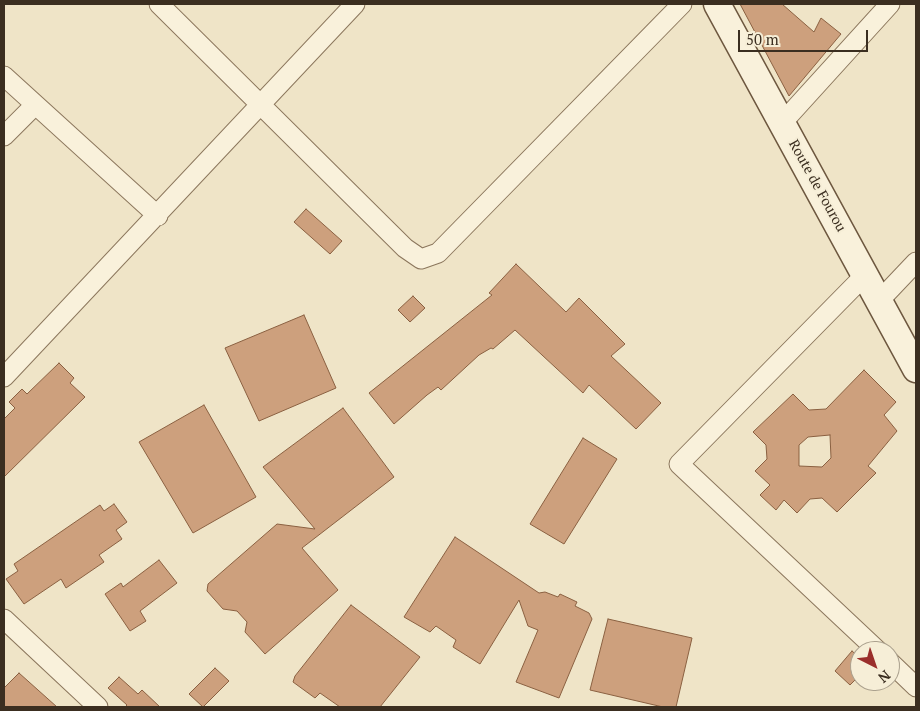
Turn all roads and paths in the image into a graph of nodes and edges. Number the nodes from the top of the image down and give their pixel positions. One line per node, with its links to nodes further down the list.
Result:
1 (159, 4): 7 (street)
2 (355, 4): 7 (street)
3 (682, 4): 7 (street)
4 (717, 4): 9 (main road, Route de Fourou)
5 (890, 4): 9 (street)
6 (4, 76): 8 (street)
7 (261, 104): 11 (street)
8 (34, 106): 10 (street); 11 (street)
9 (782, 123): 13 (main road, Route de Fourou)
10 (4, 136)
11 (158, 216): 16 (street)
12 (916, 262): 14 (street)
13 (866, 274): 14 (main road, Route de Fourou); 18 (street)
14 (879, 301): 15 (main road, Route de Fourou)
15 (916, 369)
16 (4, 377)
17 (4, 619): 21 (street)
18 (867, 641)
19 (900, 672): 20 (street)
20 (916, 687)
21 (98, 707)

